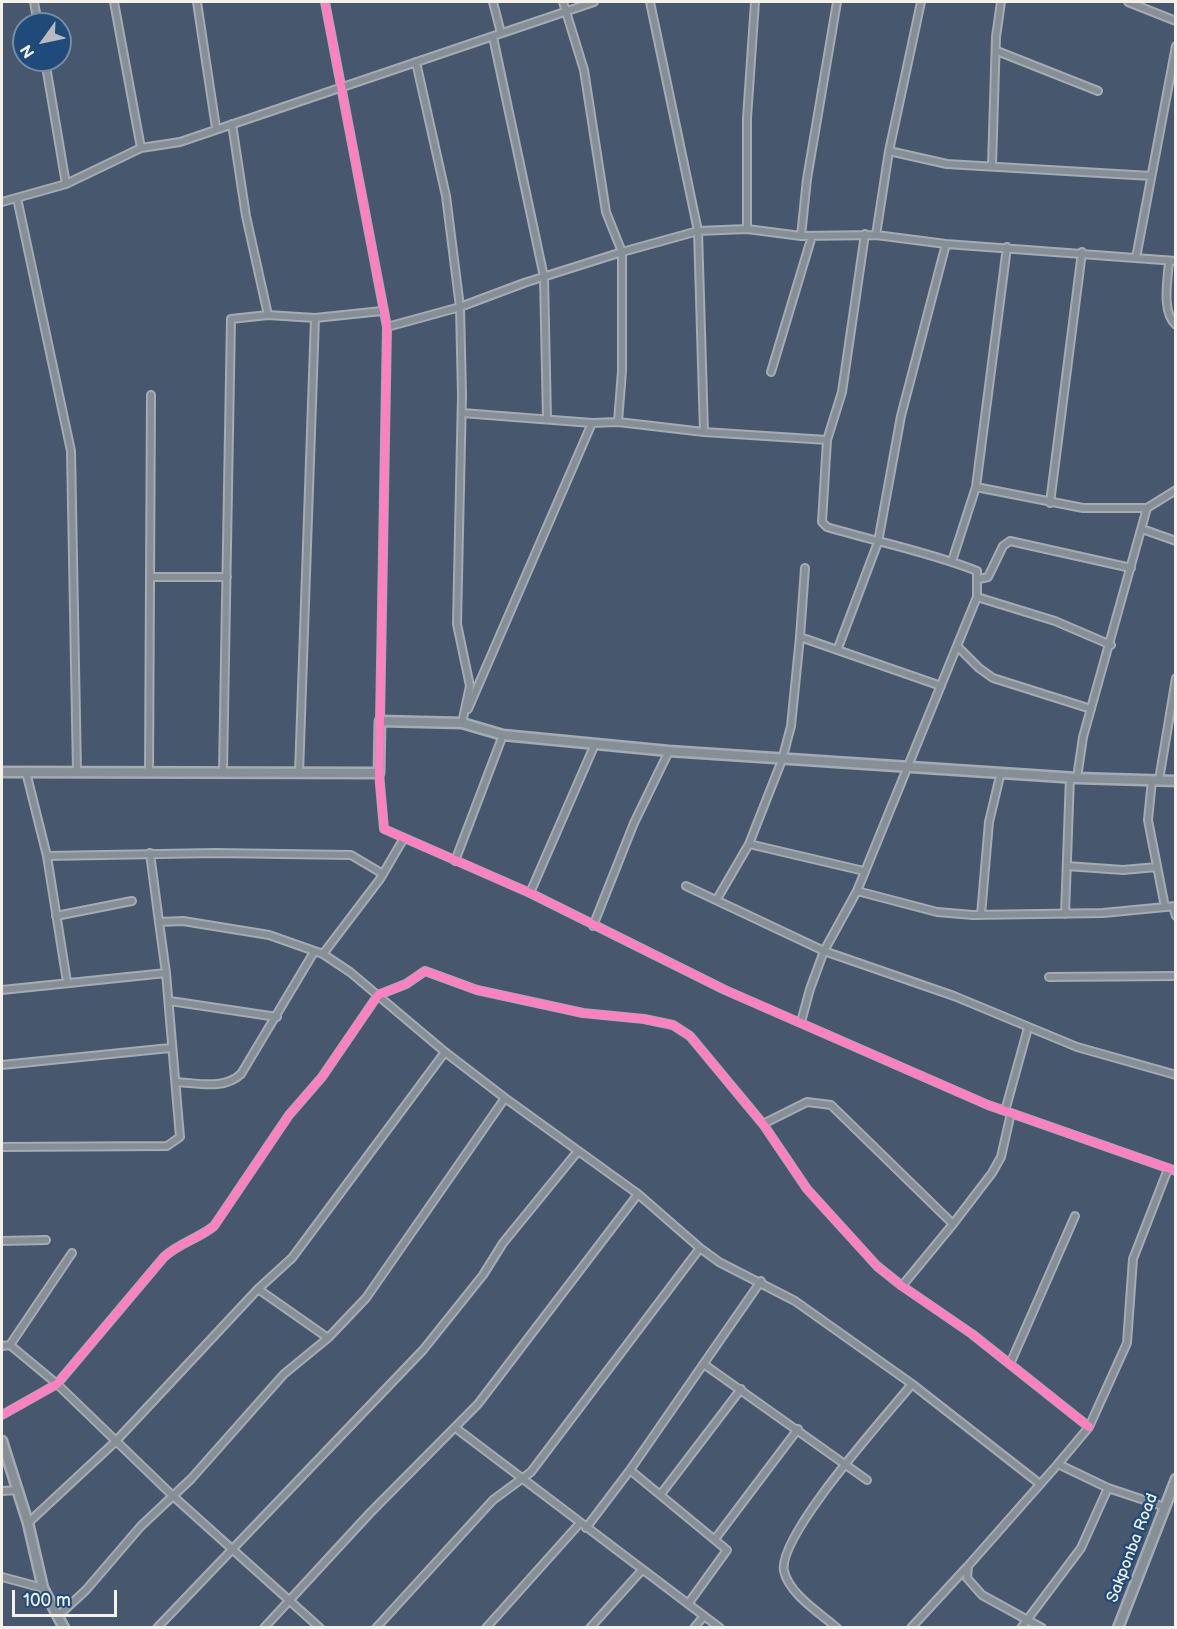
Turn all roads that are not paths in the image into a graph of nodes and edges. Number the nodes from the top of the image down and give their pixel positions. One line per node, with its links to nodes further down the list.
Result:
1 (114, 2): 27 (street)
2 (197, 2): 26 (street)
3 (326, 2): 23 (street)
4 (494, 2): 15 (street)
5 (563, 2): 13 (street)
6 (594, 2): 13 (street)
7 (650, 2): 35 (street)
8 (754, 2): 34 (street)
9 (837, 2): 38 (street)
10 (921, 2): 28 (street)
11 (1001, 2): 18 (street)
12 (1128, 2): 14 (street)
13 (566, 11): 15 (street); 42 (street)
14 (1176, 21)
15 (501, 33): 16 (street)
16 (493, 37): 20 (street); 46 (street)
17 (1176, 46): 30 (street)
18 (998, 51): 19 (street); 21 (street)
19 (1008, 56): 21 (street); 24 (street)
20 (416, 62): 23 (street); 47 (street)
21 (998, 63): 29 (street)
22 (47, 72): 31 (street)
23 (342, 86): 25 (street); 48 (street)
24 (1098, 91)
25 (232, 124): 26 (street); 49 (street)
26 (216, 128): 27 (street)
27 (141, 148): 31 (street)
28 (890, 151): 29 (street); 37 (street)
29 (992, 166): 30 (street)
30 (1151, 176): 44 (street)
31 (66, 184): 32 (street)
32 (17, 198): 33 (street); 91 (street)
33 (2, 202)
34 (747, 230): 35 (street); 38 (street)
35 (698, 231): 42 (street); 59 (street)
36 (865, 234): 37 (street); 39 (street); 60 (street)
37 (876, 235): 40 (street)
38 (801, 236): 39 (street)
39 (812, 236): 53 (street)
40 (946, 244): 41 (street); 67 (street)
41 (1007, 247): 43 (street); 61 (street)
42 (622, 252): 46 (street); 57 (street)
43 (1082, 252): 44 (street); 63 (street)
44 (1136, 258): 45 (street)
45 (1172, 261): 51 (street)
46 (544, 278): 47 (street); 56 (street)
47 (460, 307): 52 (street); 55 (street)
48 (382, 311): 50 (street); 52 (street)
49 (268, 315): 50 (street); 72 (street)
50 (315, 318): 95 (street)
51 (1176, 325)
52 (387, 327): 82 (street)
53 (771, 372)
54 (151, 395): 71 (street)
55 (462, 413): 56 (street); 83 (street)
56 (546, 419): 58 (street)
57 (618, 422): 58 (street); 59 (street)
58 (592, 423): 83 (street)
59 (704, 432): 60 (street)
60 (828, 441): 67 (street)
61 (976, 487): 63 (street); 68 (street)
62 (1176, 490): 64 (street)
63 (1050, 503): 64 (street)
64 (1147, 508): 65 (street)
65 (1142, 529): 66 (street); 70 (street)
66 (1176, 541)
67 (878, 542): 68 (street); 78 (street)
68 (952, 561): 73 (street)
69 (805, 568): 75 (street)
70 (1131, 568): 73 (street); 76 (street)
71 (150, 577): 72 (street); 92 (street)
72 (226, 577): 93 (street)
73 (979, 579): 74 (street)
74 (977, 597): 76 (street); 77 (street)
75 (800, 637): 78 (street); 87 (street)
76 (1110, 645): 81 (street)
77 (957, 646): 80 (street); 81 (street)
78 (838, 648): 80 (street)
79 (1176, 678): 98 (street)
80 (941, 686): 88 (street)
81 (1091, 709): 97 (street)
82 (380, 721): 83 (street); 96 (street)
83 (462, 723): 84 (street)
84 (502, 735): 85 (street); 104 (street)
85 (594, 744): 86 (street); 111 (street)
86 (669, 752): 87 (street); 121 (street)
87 (782, 760): 88 (street); 101 (street)
88 (909, 766): 94 (street); 107 (street)
89 (2, 772): 90 (street)
90 (26, 772): 91 (street); 103 (street)
91 (77, 772): 92 (street)
92 (149, 772): 93 (street)
93 (223, 772): 95 (street)
94 (1001, 772): 97 (street); 117 (street)
95 (299, 773): 96 (street)
96 (379, 773): 100 (street)
97 (1074, 777): 98 (street); 105 (street)
98 (1156, 780): 99 (street); 106 (street)
99 (1176, 781)
100 (404, 838): 104 (street); 108 (street)
101 (749, 844): 107 (street); 112 (street)
102 (150, 854): 103 (street); 108 (street); 120 (street)
103 (47, 856): 118 (street)
104 (455, 861): 111 (street)
105 (1067, 866): 106 (street); 116 (street)
106 (1157, 867): 115 (street)
107 (864, 871): 110 (street)
108 (383, 874): 124 (street)
109 (686, 886): 112 (street)
110 (858, 891): 117 (street); 122 (street)
111 (530, 894): 121 (street)
112 (717, 899): 122 (street)
113 (132, 901): 118 (street)
114 (1174, 906): 115 (street); 119 (street)
115 (1165, 907): 116 (street)
116 (1065, 914): 117 (street)
117 (981, 915)
118 (56, 916): 128 (street)
119 (1176, 916)
120 (159, 922): 123 (street); 125 (street)
121 (593, 926): 133 (street)
122 (824, 951): 133 (street); 134 (street)
123 (314, 952): 124 (street); 132 (street)
124 (323, 954): 130 (street)
125 (166, 973): 128 (street); 131 (street)
126 (1176, 976): 127 (street)
127 (1049, 977)
128 (67, 982): 129 (street)
129 (2, 990)
130 (378, 995): 136 (street); 142 (street); 162 (street)
131 (170, 1001): 132 (street); 135 (street)
132 (277, 1017): 139 (street)
133 (801, 1022): 141 (street)
134 (1028, 1028): 138 (street); 141 (street)
135 (170, 1048): 137 (street); 139 (street)
136 (445, 1052): 140 (street); 156 (street)
137 (2, 1065)
138 (1176, 1075)
139 (176, 1082): 143 (street)
140 (505, 1098): 144 (street); 157 (street)
141 (1008, 1112): 145 (street); 149 (street)
142 (763, 1124): 149 (street); 155 (street)
143 (2, 1147)
144 (578, 1151): 147 (street); 187 (street)
145 (1168, 1169): 146 (street); 166 (street)
146 (1176, 1171)
147 (638, 1194): 152 (street); 167 (street)
148 (1074, 1216): 160 (street)
149 (953, 1224): 155 (street)
150 (46, 1240): 151 (street)
151 (2, 1241)
152 (700, 1248): 154 (street); 174 (street)
153 (72, 1253): 158 (street)
154 (761, 1281): 161 (street); 163 (street)
155 (903, 1287): 160 (street)
156 (258, 1289): 157 (street); 170 (street)
157 (328, 1338): 182 (street)
158 (10, 1345): 159 (street); 162 (street)
159 (2, 1346)
160 (1010, 1364): 166 (street)
161 (705, 1365): 164 (street); 173 (street)
162 (57, 1384): 165 (street); 170 (street)
163 (912, 1384): 171 (street); 177 (street)
164 (741, 1389): 168 (street); 181 (street)
165 (2, 1415)
166 (1089, 1426): 172 (street)
167 (457, 1428): 174 (street); 192 (street)
168 (798, 1429): 171 (street); 186 (street)
169 (2, 1441): 179 (street)
170 (115, 1442): 182 (street); 184 (street)
171 (846, 1464): 176 (street); 206 (street)
172 (1058, 1464): 177 (street); 178 (street)
173 (630, 1470): 181 (street); 185 (street)
174 (523, 1479): 185 (street); 202 (street)
175 (1176, 1479): 183 (street, Sakponba Road)
176 (867, 1480)
177 (1040, 1484): 188 (street)
178 (1108, 1488): 183 (street); 196 (street)
179 (18, 1490): 180 (street); 184 (street)
180 (2, 1491)
181 (661, 1494): 186 (street)
182 (173, 1496): 187 (street); 194 (street)
183 (1165, 1507): 210 (street, Sakponba Road)
184 (28, 1523): 191 (street)
185 (583, 1526): 189 (street); 197 (street)
186 (715, 1539): 193 (street)
187 (233, 1548): 192 (street); 199 (street)
188 (968, 1566): 196 (street); 207 (street)
189 (642, 1570): 193 (street); 203 (street)
190 (2, 1577): 191 (street)
191 (44, 1588): 194 (street)
192 (289, 1600): 200 (street); 201 (street)
193 (688, 1604): 195 (street)
194 (58, 1616): 198 (street)
195 (704, 1616): 204 (street); 205 (street)
196 (1025, 1619): 208 (street); 209 (street)
197 (487, 1627)
198 (64, 1628)
199 (157, 1628)
200 (264, 1628)
201 (320, 1628)
202 (376, 1628)
203 (590, 1628)
204 (693, 1628)
205 (720, 1628)
206 (837, 1628)
207 (911, 1628)
208 (1021, 1628)
209 (1042, 1628)
210 (1118, 1628)

